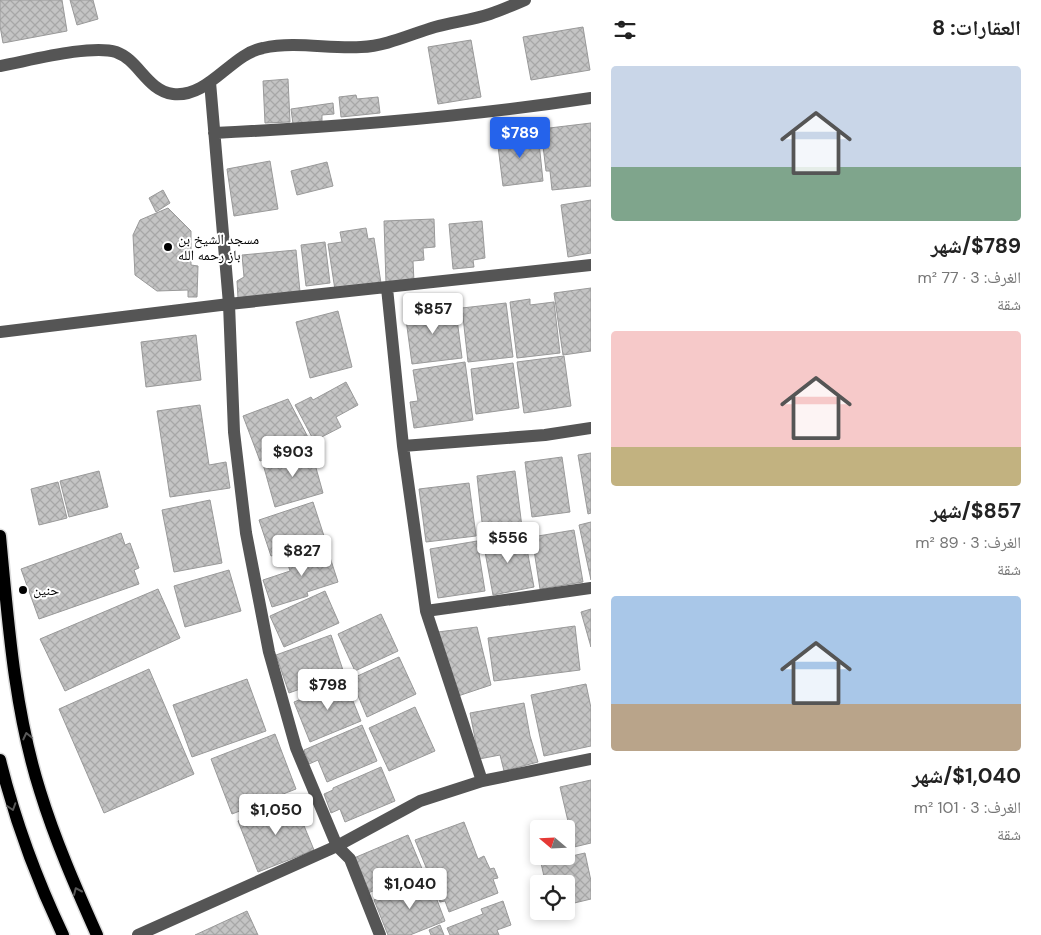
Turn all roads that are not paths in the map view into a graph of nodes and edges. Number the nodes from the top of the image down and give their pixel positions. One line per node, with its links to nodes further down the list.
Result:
1 (525, 0): 3 (street)
2 (0, 66): 3 (street)
3 (210, 82): 5 (street)
4 (591, 98): 5 (street)
5 (214, 133): 8 (street)
6 (591, 265): 7 (street)
7 (387, 288): 8 (street); 11 (street)
8 (229, 304): 9 (street); 18 (street)
9 (0, 332)
10 (591, 428): 11 (street)
11 (403, 446): 14 (street)
12 (0, 536): 20 (main road, one-way to 12)
13 (591, 588): 14 (street)
14 (426, 611): 17 (street)
15 (591, 758): 17 (street)
16 (0, 760): 19 (main road, one-way to 19)
17 (482, 781): 18 (street)
18 (337, 846): 21 (street); 22 (street)
19 (63, 935)
20 (97, 935)
21 (138, 935)
22 (380, 935)

